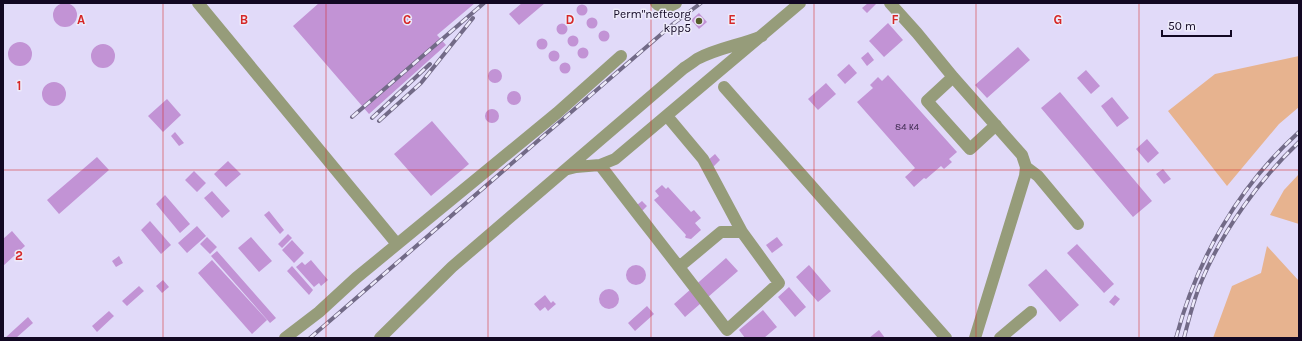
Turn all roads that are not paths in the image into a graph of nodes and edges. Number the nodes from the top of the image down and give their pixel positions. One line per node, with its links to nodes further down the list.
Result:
1 (198, 3): 17 (street)
2 (656, 3): 3 (street)
3 (676, 3)
4 (800, 3): 6 (street)
5 (890, 3): 8 (street)
6 (762, 36): 10 (street); 14 (street)
7 (621, 56): 17 (street)
8 (953, 77): 11 (street); 11 (street)
9 (724, 87): 22 (street)
10 (667, 116): 12 (street); 16 (street)
11 (996, 125): 13 (street)
12 (600, 165): 14 (street); 18 (street)
13 (1026, 167): 15 (street); 23 (street)
14 (563, 171): 21 (street)
15 (1078, 224)
16 (742, 232): 18 (street); 18 (street)
17 (397, 244): 20 (street)
18 (679, 267)
19 (1031, 312): 24 (street)
20 (285, 338)
21 (380, 338)
22 (946, 338)
23 (975, 338)
24 (1000, 338)

